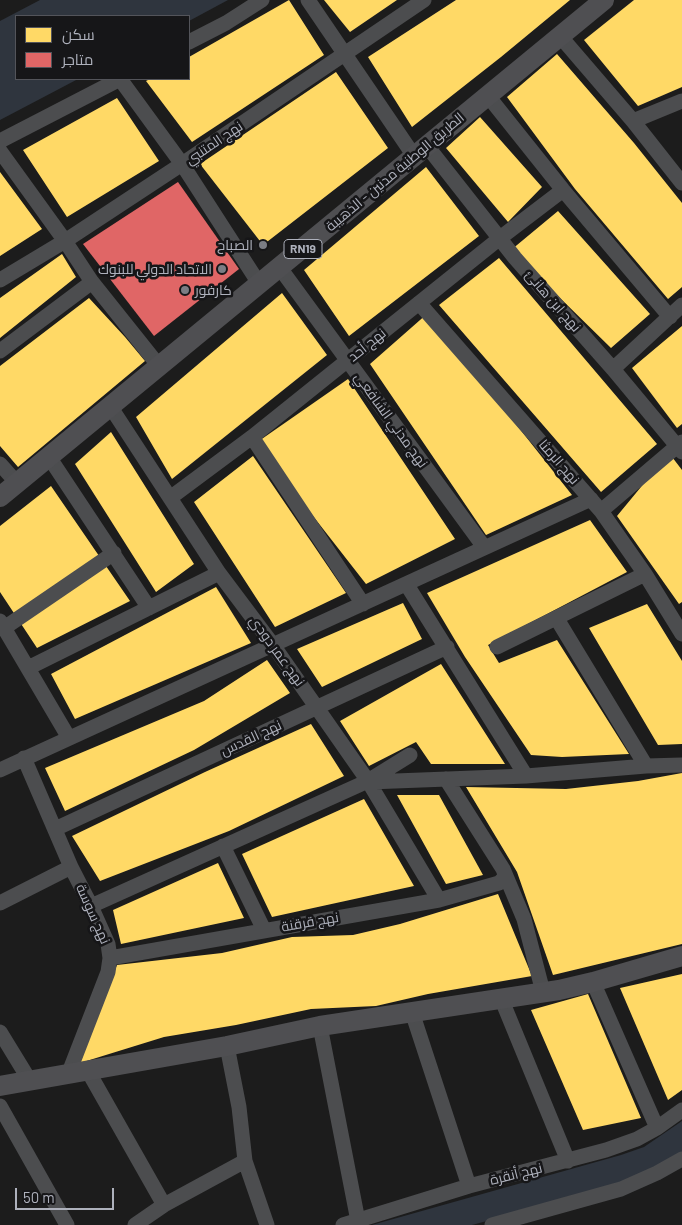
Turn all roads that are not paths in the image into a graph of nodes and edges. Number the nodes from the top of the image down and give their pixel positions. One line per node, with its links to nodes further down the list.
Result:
1 (262, 0): 6 (street)
2 (308, 0): 7 (street, نهج ابن هانئ)
3 (424, 0): 7 (street, نهج المتنبي)
4 (604, 0): 5 (main road, الطريق الوطنية مدنين - الذهيبة / RN19)
5 (560, 36): 10 (main road, الطريق الوطنية مدنين - الذهيبة / RN19); 12 (street)
6 (190, 41)
7 (344, 54): 15 (street, نهج ابن هانئ); 16 (street, نهج المتنبي)
8 (118, 80): 13 (street)
9 (121, 80): 16 (street)
10 (488, 96): 15 (main road, الطريق الوطنية مدنين - الذهيبة / RN19); 18 (street)
11 (682, 101): 12 (street)
12 (633, 121): 17 (street)
13 (0, 141)
14 (0, 151): 20 (street)
15 (421, 151): 19 (street, نهج ابن هانئ); 21 (main road, الطريق الوطنية مدنين - الذهيبة / RN19)
16 (182, 164): 20 (street, نهج المتنبي); 24 (street)
17 (682, 183)
18 (563, 190): 19 (street, نهج أحد); 27 (street)
19 (500, 238): 25 (street, نهج أحد); 31 (street, نهج ابن هانئ)
20 (65, 241): 22 (street, نهج المتنبي); 23 (street)
21 (280, 268): 24 (main road, الطريق الوطنية مدنين - الذهيبة / RN19); 29 (street, نهج مدني الشافعي)
22 (0, 280)
23 (92, 282): 28 (street); 30 (street)
24 (260, 285): 30 (main road, الطريق الوطنية مدنين - الذهيبة / RN19)
25 (420, 303): 29 (street, نهج أحد); 40 (street, نهج الرمثا)
26 (682, 305): 27 (street)
27 (670, 317): 31 (street)
28 (0, 351)
29 (347, 360): 33 (street, نهج أحد); 42 (street, نهج مدني الشافعي)
30 (159, 366): 32 (main road, الطريق الوطنية مدنين - الذهيبة / RN19)
31 (613, 369): 34 (street, نهج ابن هانئ)
32 (110, 406): 35 (main road, الطريق الوطنية مدنين - الذهيبة / RN19); 39 (street, نهج عمر دودي)
33 (252, 437): 39 (street, نهج أحد); 47 (street)
34 (680, 447): 41 (street)
35 (49, 457): 37 (main road, الطريق الوطنية مدنين - الذهيبة / RN19); 43 (street)
36 (0, 464): 37 (street)
37 (16, 482): 38 (main road, الطريق الوطنية مدنين - الذهيبة / RN19)
38 (0, 497)
39 (170, 498): 44 (street, نهج عمر دودي)
40 (591, 499): 41 (street, نهج الرمثا); 42 (street)
41 (601, 511): 45 (street, نهج الرمثا)
42 (484, 547): 46 (street)
43 (114, 553): 48 (street); 51 (street)
44 (219, 573): 48 (street); 53 (street, نهج عمر دودي)
45 (645, 574): 49 (street, نهج الرمثا); 50 (street)
46 (407, 585): 47 (street); 55 (street)
47 (363, 604): 53 (street)
48 (150, 608): 56 (street)
49 (678, 617): 52 (street, نهج الرمثا)
50 (556, 619): 54 (street); 62 (street)
51 (2, 625): 56 (street)
52 (682, 634)
53 (273, 645): 57 (street, نهج عمر دودي); 58 (street)
54 (497, 646)
55 (447, 647): 57 (street, نهج القدس); 64 (street)
56 (28, 668): 58 (street)
57 (316, 707): 66 (street, نهج عمر دودي); 67 (street, نهج القدس)
58 (69, 738): 60 (street)
59 (410, 755): 66 (street)
60 (24, 758): 63 (street); 67 (street, نهج سوسة)
61 (682, 765): 62 (street)
62 (646, 766): 64 (street)
63 (0, 770)
64 (526, 776): 65 (street)
65 (446, 779): 66 (street); 70 (street)
66 (368, 781): 68 (street); 71 (street, نهج عمر دودي)
67 (56, 829): 69 (street, نهج سوسة)
68 (223, 846): 73 (street); 74 (street)
69 (71, 867): 72 (street); 73 (street, نهج سوسة)
70 (506, 876): 71 (street, نهج قرقنة); 78 (street)
71 (439, 900): 74 (street, نهج قرقنة)
72 (0, 903)
73 (91, 906): 76 (street, نهج سوسة)
74 (264, 930): 76 (street, نهج قرقنة)
75 (682, 956): 77 (main road)
76 (110, 958): 84 (street, نهج سوسة)
77 (593, 982): 78 (main road); 89 (street)
78 (543, 992): 79 (main road)
79 (501, 998): 80 (main road); 91 (street)
80 (412, 1012): 81 (main road); 93 (street)
81 (320, 1026): 83 (main road); 95 (street)
82 (0, 1032): 85 (street)
83 (228, 1046): 84 (main road); 92 (street)
84 (78, 1073): 85 (main road); 94 (street)
85 (30, 1081): 86 (main road)
86 (0, 1086)
87 (0, 1106): 96 (street)
88 (682, 1110): 89 (street, نهج أنقرة)
89 (657, 1128): 91 (street, نهج أنقرة)
90 (682, 1159): 100 (street)
91 (568, 1160): 93 (street, نهج أنقرة)
92 (244, 1161): 94 (street); 98 (street)
93 (469, 1186): 95 (street, نهج أنقرة)
94 (164, 1205): 97 (street)
95 (358, 1221): 99 (street, نهج أنقرة)
96 (67, 1225)
97 (135, 1225)
98 (267, 1225)
99 (343, 1225)
100 (492, 1225)

